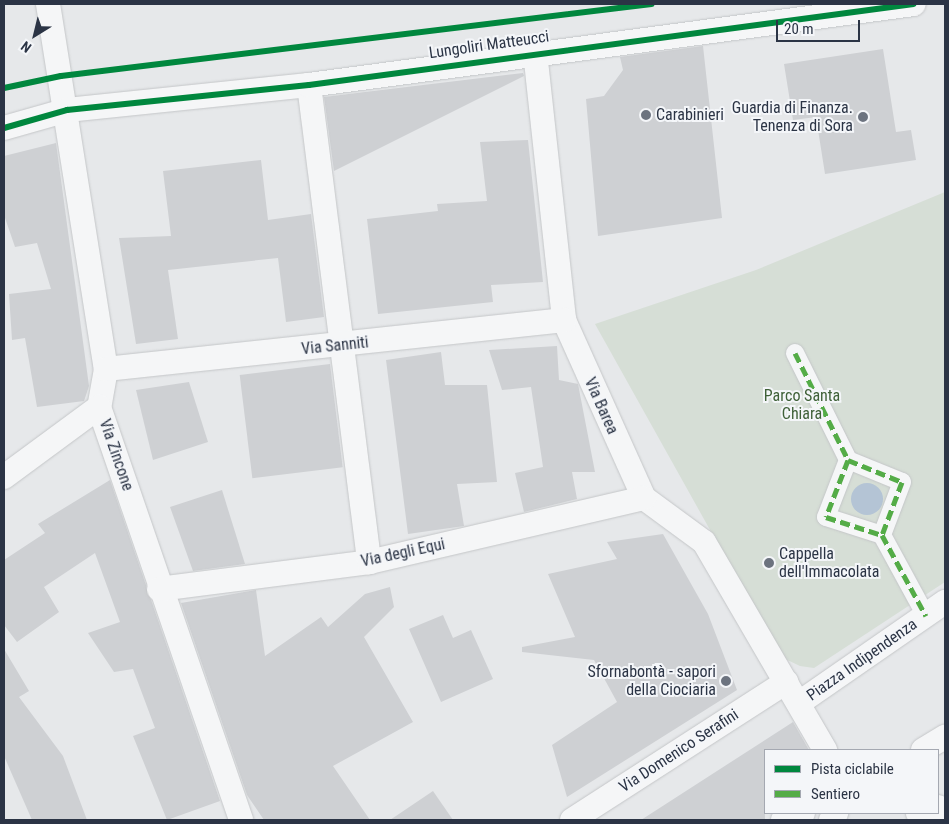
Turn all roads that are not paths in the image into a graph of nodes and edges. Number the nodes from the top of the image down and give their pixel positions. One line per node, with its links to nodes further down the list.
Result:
1 (48, 4): 5 (street, Via Zincone)
2 (914, 4): 3 (street, Lungoliri Matteucci)
3 (536, 52): 4 (street, Lungoliri Matteucci); 7 (street, Via Barea)
4 (309, 85): 5 (street, Lungoliri Matteucci); 8 (street)
5 (67, 110): 6 (street, Lungoliri Matteucci); 10 (street, Via Zincone)
6 (4, 128)
7 (564, 320): 8 (street, Via Sanniti); 14 (street, Via Barea)
8 (342, 346): 10 (street, Via Sanniti); 16 (street)
9 (795, 353): 12 (street)
10 (106, 369): 11 (street, Via Zincone)
11 (99, 407): 13 (street); 17 (street, Via Zincone)
12 (848, 460): 15 (street); 15 (street)
13 (4, 477)
14 (644, 498): 16 (street, Via degli Equi); 20 (street, Via Barea)
15 (882, 535): 19 (street)
16 (369, 562): 17 (street, Via degli Equi)
17 (159, 589): 26 (street, Via Zincone)
18 (945, 602): 19 (street, Piazza Indipendenza)
19 (926, 616): 21 (street, Piazza Indipendenza)
20 (786, 682): 21 (street, Via Barea); 27 (street, Via Domenico Serafini)
21 (799, 703): 23 (street, Piazza Indipendenza)
22 (945, 737): 24 (street)
23 (824, 749)
24 (925, 749)
25 (800, 814): 28 (street)
26 (241, 820)
27 (572, 820)
28 (783, 820)

